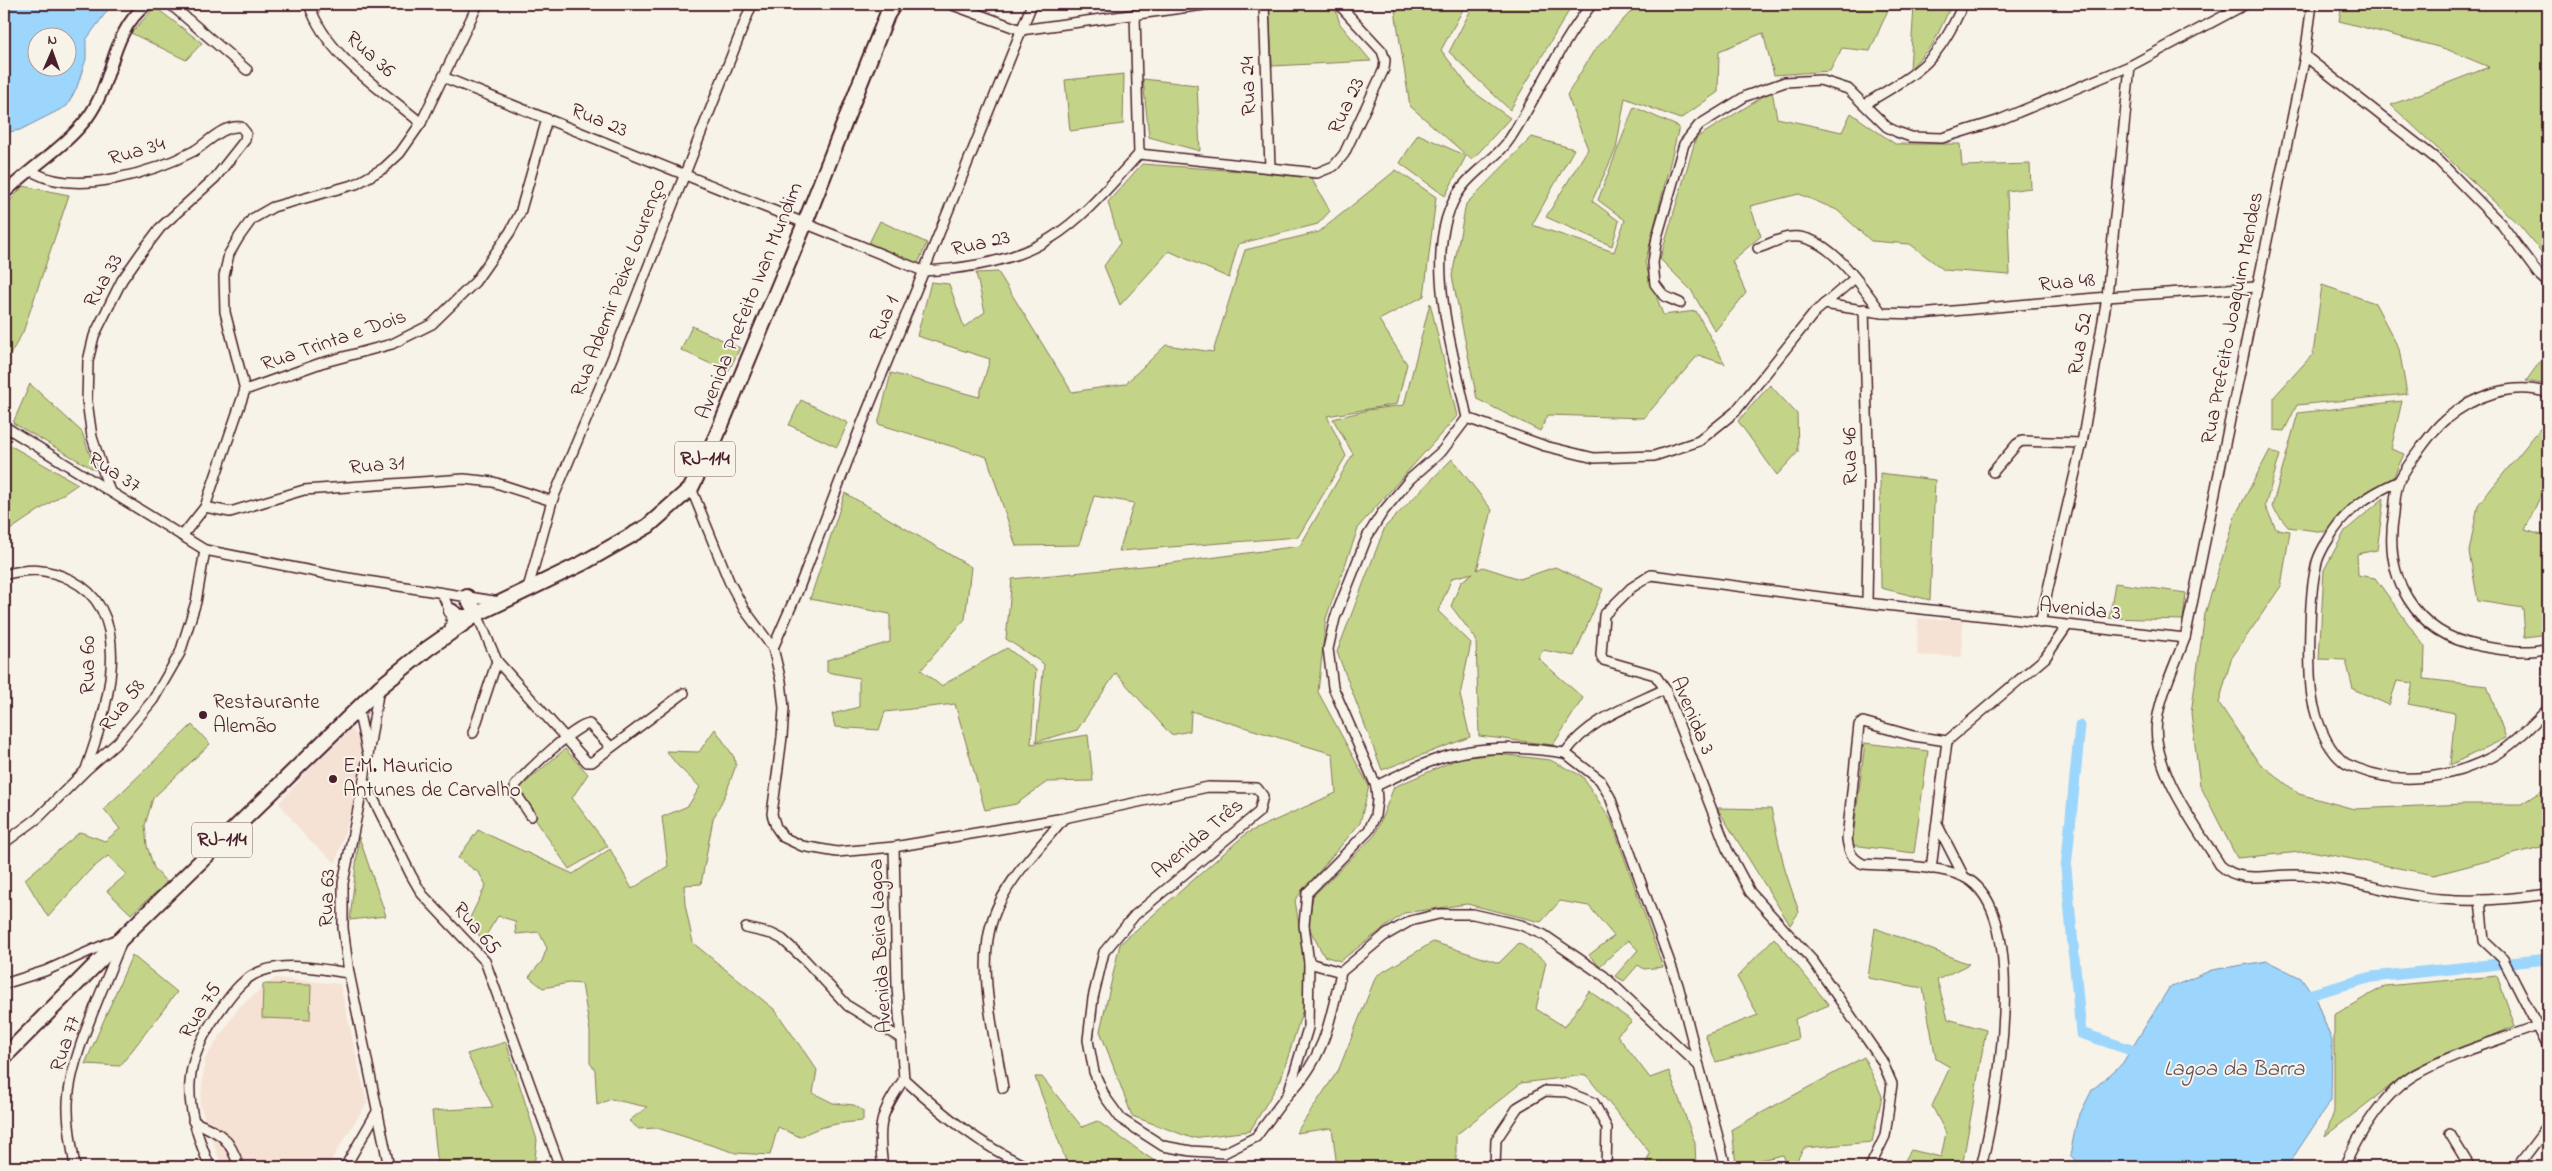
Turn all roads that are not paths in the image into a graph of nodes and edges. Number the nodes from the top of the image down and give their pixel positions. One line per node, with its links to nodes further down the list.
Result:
1 (147, 4): 28 (street)
2 (170, 4): 20 (street)
3 (309, 4): 24 (street, Rua 36)
4 (478, 4): 21 (street)
5 (752, 4): 29 (street, Rua Ademir Peixe Lourenço)
6 (894, 4): 31 (main road, Avenida Prefeito Ivan Mundim / RJ-114)
7 (950, 4): 17 (street)
8 (1032, 4): 17 (street, Rua 1)
9 (1210, 4): 16 (street)
10 (1264, 4): 27 (street, Rua 24)
11 (1342, 4): 27 (street, Rua 23)
12 (1592, 4): 44 (street)
13 (1963, 4): 22 (street)
14 (2246, 4): 19 (street)
15 (2312, 4): 18 (street, Rua Prefeito Joaquim Mendes)
16 (1135, 14): 17 (street); 26 (street)
17 (1021, 30): 33 (street, Rua 1)
18 (2305, 56): 35 (street); 36 (street, Rua Prefeito Joaquim Mendes)
19 (2130, 66): 22 (street); 37 (street, Rua 52)
20 (247, 70)
21 (444, 77): 23 (street, Rua 23); 24 (street)
22 (1867, 106): 38 (street)
23 (547, 119): 29 (street, Rua 23); 42 (street, Rua Trinta e Dois)
24 (421, 123): 42 (street)
25 (245, 129): 28 (street, Rua 34); 50 (street, Rua 33)
26 (1139, 154): 27 (street, Rua 23); 33 (street, Rua 23)
27 (1270, 167)
28 (34, 169): 30 (street)
29 (683, 174): 31 (street, Rua 23); 51 (street, Rua Ademir Peixe Lourenço)
30 (4, 194)
31 (805, 223): 33 (street, Rua 23); 49 (main road, Avenida Prefeito Ivan Mundim / RJ-114)
32 (1758, 248): 34 (street)
33 (923, 271): 67 (street, Rua 1)
34 (1855, 278): 39 (street); 41 (street)
35 (2548, 282)
36 (2256, 287): 37 (street, Rua 48); 66 (street, Rua Prefeito Joaquim Mendes)
37 (2107, 297): 41 (street, Rua 48); 46 (street, Rua 52)
38 (1680, 303)
39 (1824, 304): 40 (street, Rua 48); 44 (street)
40 (1864, 309): 41 (street, Rua 48); 60 (street, Rua 46)
41 (1882, 313)
42 (246, 390): 52 (street)
43 (2548, 393): 48 (street)
44 (1467, 418): 83 (street)
45 (4, 426): 50 (street, Rua 37)
46 (2082, 443): 47 (street); 63 (street, Rua 52)
47 (1992, 472)
48 (2399, 481): 68 (street); 74 (street)
49 (691, 488): 56 (main road, Avenida Prefeito Ivan Mundim / RJ-114); 67 (street, Avenida Beira Lagoa)
50 (108, 489): 53 (street, Rua 37)
51 (552, 501): 52 (street, Rua 31); 56 (street, Rua Ademir Peixe Lourenço)
52 (205, 507): 53 (street)
53 (182, 536): 54 (street, Rua 37)
54 (205, 550): 57 (street, Rua 37); 81 (street, Rua 58)
55 (4, 575): 81 (street, Rua 60)
56 (528, 588): 59 (main road, Avenida Prefeito Ivan Mundim / RJ-114)
57 (442, 593): 58 (street, Rua 37); 61 (street)
58 (463, 596): 59 (street, Rua 37); 61 (street); 62 (main road)
59 (500, 602): 62 (main road, RJ-114)
60 (1867, 603): 63 (street, Avenida 3); 71 (street, Avenida 3)
61 (450, 610): 62 (main road); 65 (street)
62 (475, 615): 65 (main road, RJ-114); 69 (street)
63 (2040, 623): 64 (street, Avenida 3)
64 (2067, 626): 66 (street, Avenida 3); 77 (street)
65 (449, 634): 70 (main road, RJ-114)
66 (2185, 638): 92 (street, Rua Prefeito Joaquim Mendes)
67 (773, 648): 88 (street, Avenida Beira Lagoa)
68 (2548, 648)
69 (497, 661): 75 (street); 76 (street)
70 (380, 687): 73 (main road, RJ-114); 80 (street, Rua 63)
71 (1666, 689): 79 (street); 122 (street, Avenida 3)
72 (684, 693): 78 (street)
73 (358, 709): 80 (street); 94 (main road, RJ-114)
74 (2548, 709)
75 (473, 733)
76 (565, 739): 78 (street); 78 (street); 84 (street)
77 (1947, 742): 86 (street); 89 (street)
78 (612, 747)
79 (1565, 753): 83 (street); 103 (street)
80 (368, 756): 82 (street, Rua 63)
81 (86, 770): 87 (street, Rua 58)
82 (364, 780): 97 (street, Rua 63); 116 (street, Rua 65)
83 (1376, 786): 95 (street)
84 (531, 816)
85 (1064, 818): 88 (street, Avenida Três); 105 (street); 106 (street, Avenida Três)
86 (1937, 824): 89 (street); 90 (street)
87 (4, 843)
88 (894, 847): 100 (street, Avenida Beira Lagoa)
89 (1931, 869): 90 (street)
90 (1964, 877): 123 (street)
91 (2548, 894): 92 (street)
92 (2480, 900): 99 (street)
93 (746, 928): 100 (street)
94 (124, 936): 98 (street); 102 (main road, RJ-114); 111 (street, Rua 77)
95 (1309, 962): 96 (street); 106 (street)
96 (1341, 972): 103 (street); 106 (street)
97 (349, 973): 107 (street, Rua 63); 108 (street, Rua 75)
98 (4, 984)
99 (2537, 1026): 101 (street); 124 (street)
100 (902, 1039): 104 (street, Avenida Beira Lagoa)
101 (2548, 1047)
102 (4, 1057)
103 (1699, 1066): 121 (street)
104 (904, 1079): 117 (street); 118 (street)
105 (1003, 1088)
106 (1288, 1094)
107 (378, 1110): 114 (street); 115 (street, Rua 63)
108 (193, 1121): 112 (street, Rua 75); 113 (street)
109 (2548, 1126): 126 (street)
110 (2450, 1134): 125 (street)
111 (75, 1167)
112 (210, 1167)
113 (239, 1167)
114 (345, 1167)
115 (389, 1167)
116 (560, 1167)
117 (883, 1167)
118 (1028, 1167)
119 (1495, 1167): 120 (street)
120 (1606, 1167)
121 (1726, 1167)
122 (1870, 1167)
123 (1981, 1167)
124 (2344, 1167)
125 (2470, 1167)
126 (2516, 1167)

